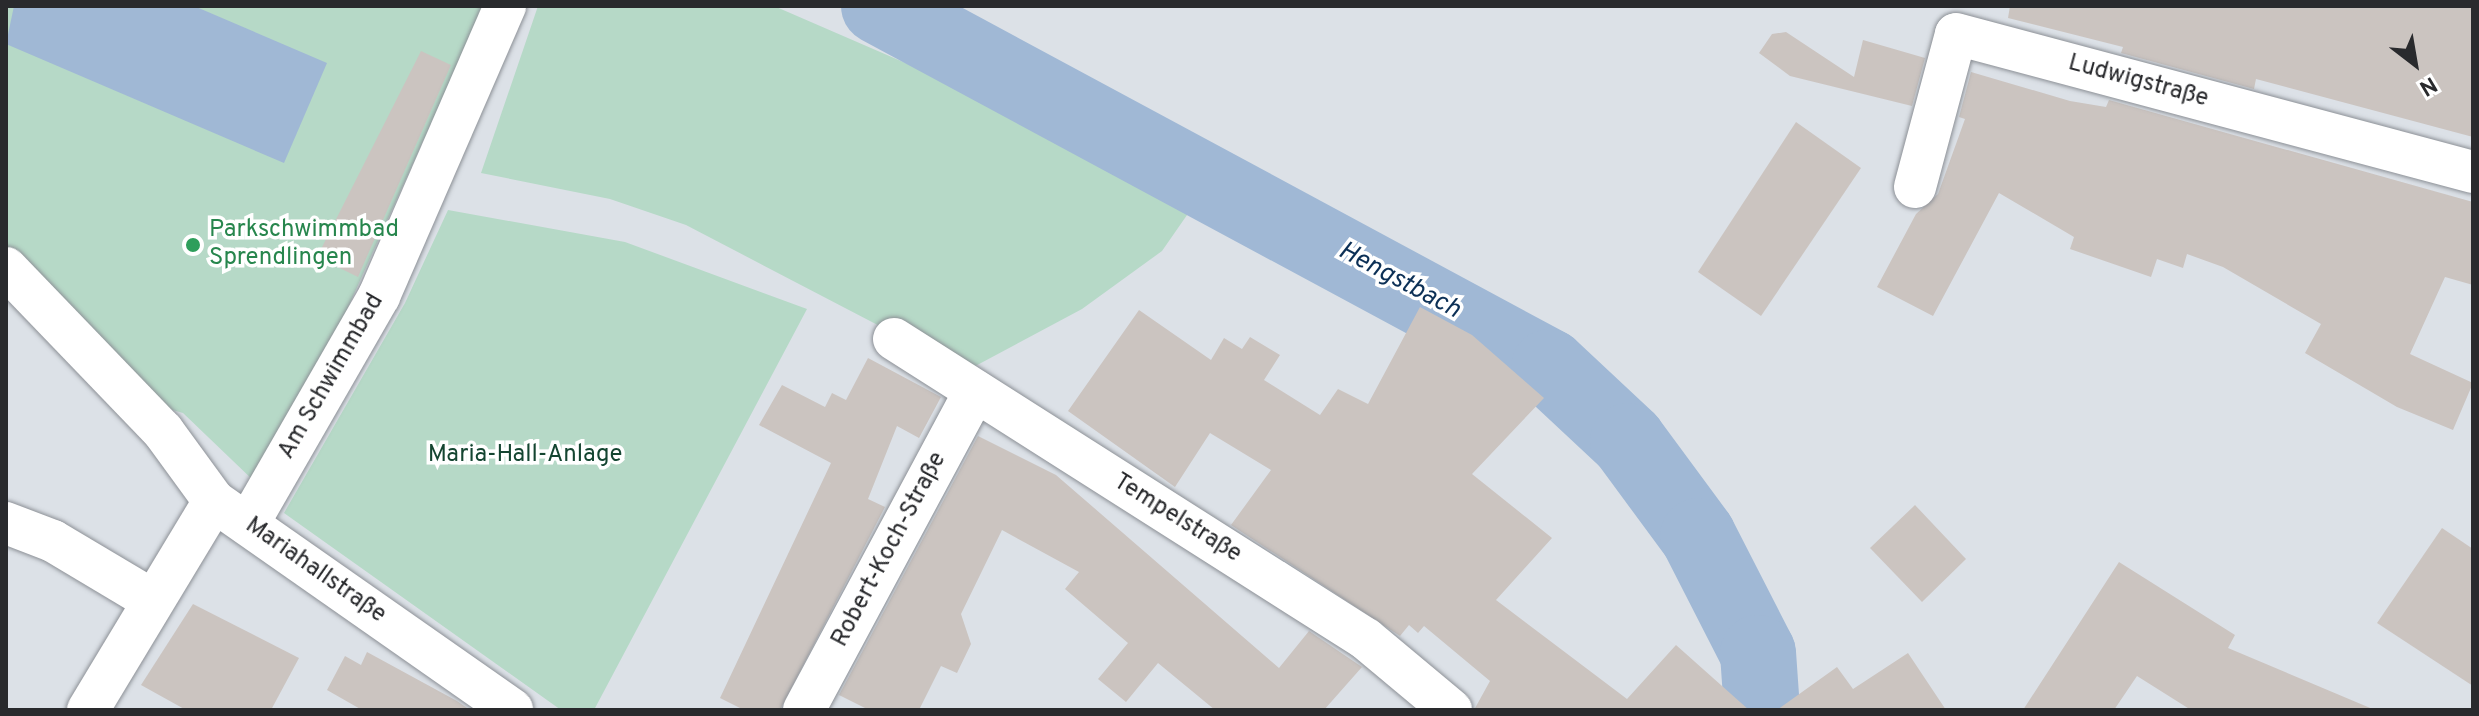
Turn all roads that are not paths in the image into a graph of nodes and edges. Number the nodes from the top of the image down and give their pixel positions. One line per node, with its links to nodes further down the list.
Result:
1 (505, 6): 9 (street, Am Schwimmbad)
2 (2473, 172): 3 (street, Ludwigstraße)
3 (1915, 187)
4 (6, 268): 7 (street, Mariahallstraße)
5 (894, 339): 6 (street, Tempelstraße)
6 (975, 391): 13 (street, Robert-Koch-Straße); 14 (street, Tempelstraße)
7 (214, 501): 9 (street, Mariahallstraße); 10 (street)
8 (6, 523): 10 (street)
9 (248, 524): 12 (street, Mariahallstraße)
10 (152, 600): 11 (street)
11 (88, 710)
12 (512, 710)
13 (804, 710)
14 (1451, 710)

